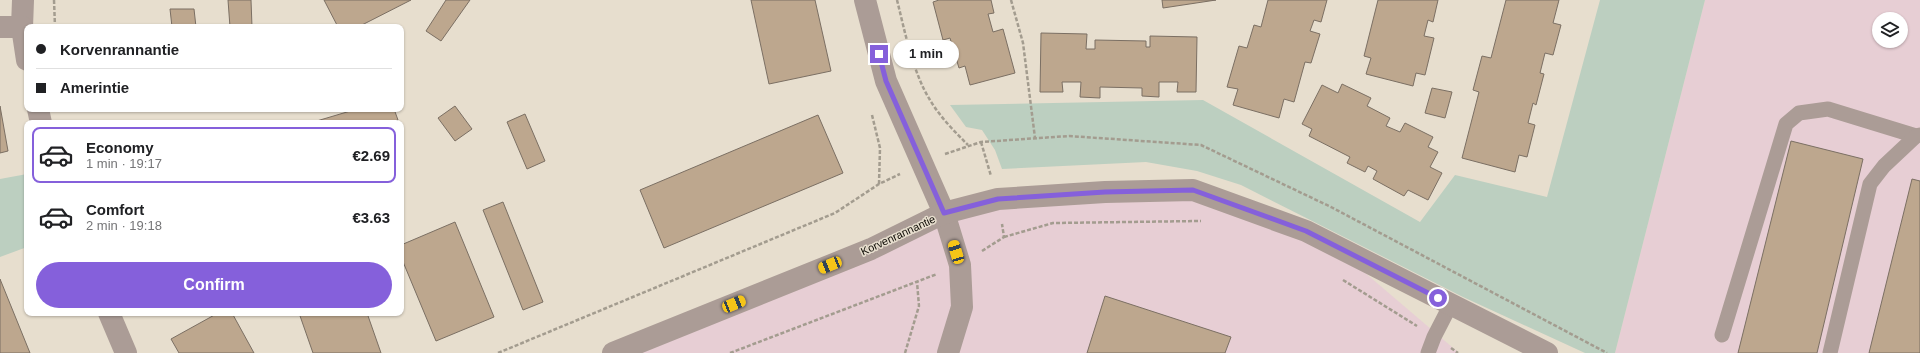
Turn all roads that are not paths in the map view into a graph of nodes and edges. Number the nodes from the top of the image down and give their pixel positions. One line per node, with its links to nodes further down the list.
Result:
1 (23, 0): 4 (street)
2 (865, 0): 7 (street)
3 (0, 27): 4 (street)
4 (22, 27): 5 (street)
5 (24, 40)
6 (1918, 135): 10 (lane); 16 (lane)
7 (944, 213): 8 (street, Korvenrannantie); 12 (street, Korvenrannantie); 13 (street)
8 (1451, 304): 14 (lane); 15 (street, Korvenrannantie)
9 (110, 316): 11 (street)
10 (1722, 335)
11 (126, 353)
12 (614, 353)
13 (948, 353)
14 (1428, 353)
15 (1547, 353)
16 (1830, 353)

